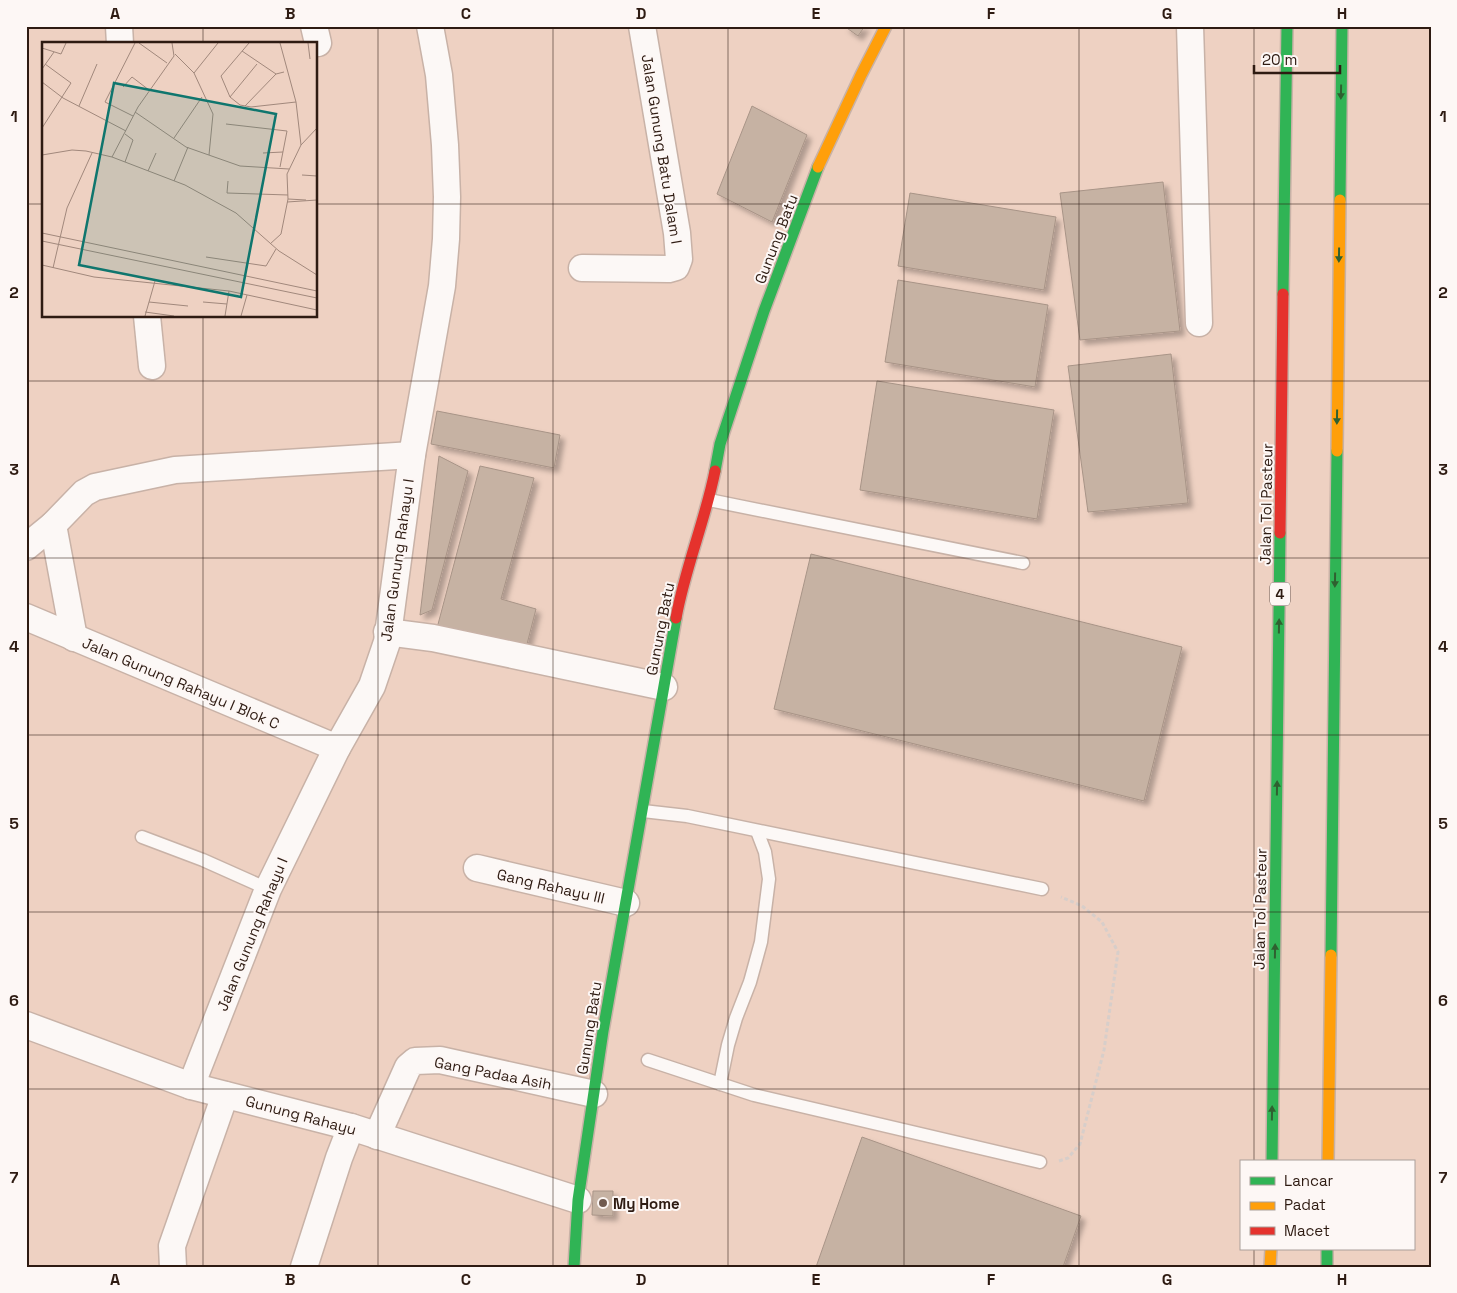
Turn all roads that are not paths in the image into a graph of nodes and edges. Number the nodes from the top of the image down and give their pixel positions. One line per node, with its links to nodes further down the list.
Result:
1 (119, 26): 8 (street)
2 (430, 26): 13 (street, Jalan Gunung Rahayu I)
3 (642, 26): 9 (street, Jalan Gunung Batu Dalam I)
4 (886, 26): 14 (main road, Gunung Batu)
5 (1190, 26): 11 (street)
6 (1287, 26): 38 (main road, Jalan Tol Pasteur / 4, one-way to 6)
7 (1342, 26): 39 (main road, one-way to 39)
8 (120, 42)
9 (582, 268)
10 (146, 318): 12 (street)
11 (1199, 323)
12 (152, 366)
13 (412, 455): 15 (street); 19 (street, Jalan Gunung Rahayu I)
14 (709, 500): 17 (lane); 21 (main road, Gunung Batu)
15 (53, 525): 16 (street); 20 (street)
16 (26, 547)
17 (1023, 563)
18 (26, 617): 20 (street, Jalan Gunung Rahayu I Blok C)
19 (387, 632): 21 (street); 22 (street, Jalan Gunung Rahayu I)
20 (74, 638): 22 (street, Jalan Gunung Rahayu I Blok C)
21 (664, 687): 23 (main road, Gunung Batu)
22 (337, 748): 27 (street, Jalan Gunung Rahayu I)
23 (643, 811): 24 (lane); 29 (main road, Gunung Batu)
24 (756, 831): 28 (lane); 32 (lane)
25 (142, 837): 27 (lane)
26 (476, 868): 29 (street, Gang Rahayu III)
27 (268, 889): 33 (street, Jalan Gunung Rahayu I)
28 (1042, 889)
29 (626, 903): 34 (main road, Gunung Batu)
30 (26, 1025): 33 (street, Gunung Rahayu)
31 (648, 1060): 32 (lane)
32 (720, 1084): 40 (lane)
33 (191, 1086): 35 (street, Gunung Rahayu)
34 (594, 1094): 37 (street, Gang Padaa Asih); 41 (main road, Gunung Batu)
35 (225, 1095): 36 (street, Gunung Rahayu); 44 (street)
36 (352, 1127): 37 (street, Gunung Rahayu); 45 (street)
37 (377, 1136): 41 (street, Gunung Rahayu)
38 (1272, 1160)
39 (1328, 1160)
40 (1040, 1162)
41 (578, 1200): 46 (main road, Gunung Batu)
42 (1270, 1250): 47 (main road)
43 (1327, 1250): 48 (main road)
44 (174, 1267)
45 (304, 1267)
46 (574, 1267)
47 (1270, 1267)
48 (1327, 1267)

